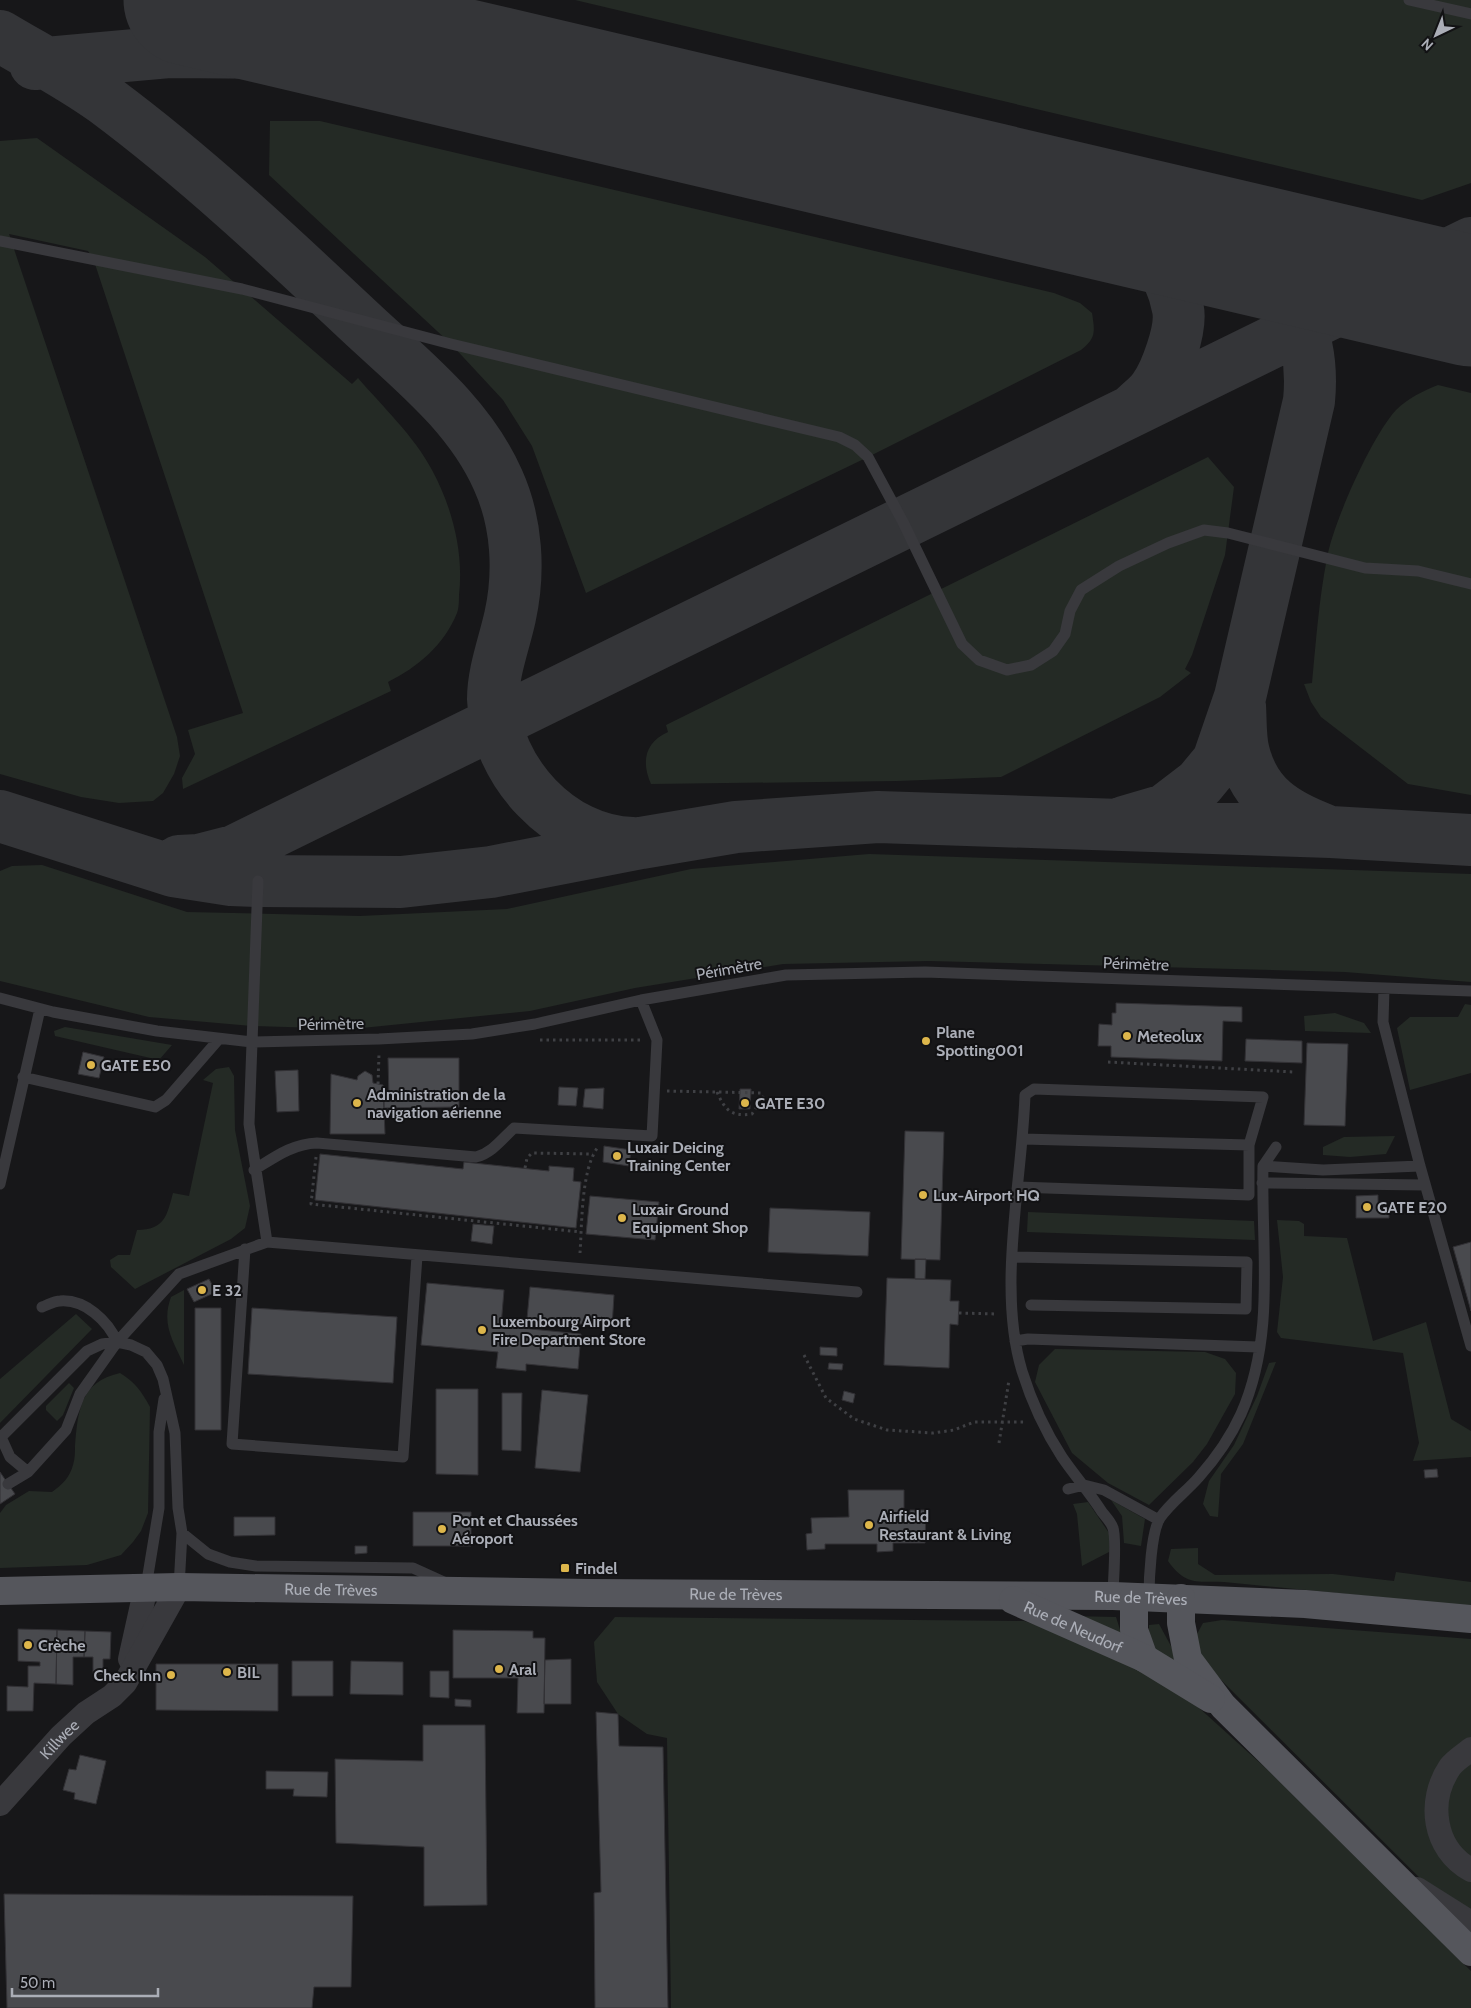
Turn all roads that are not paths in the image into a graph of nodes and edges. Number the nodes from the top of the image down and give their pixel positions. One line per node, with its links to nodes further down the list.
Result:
1 (1409, 0): 2 (lane)
2 (1471, 14)
3 (0, 241): 4 (lane)
4 (1471, 584)
5 (258, 881): 12 (lane)
6 (1384, 989): 7 (lane, Périmètre); 9 (lane, Périmètre); 18 (lane)
7 (1471, 991)
8 (0, 998): 10 (lane, Périmètre)
9 (641, 1000): 12 (lane, Périmètre); 19 (lane)
10 (40, 1009): 11 (lane, Périmètre); 13 (lane)
11 (219, 1039): 12 (lane, Périmètre); 13 (lane)
12 (252, 1042): 19 (lane)
13 (23, 1077): 21 (lane)
14 (1023, 1139): 15 (lane); 15 (lane); 23 (lane)
15 (1249, 1145): 23 (lane)
16 (1276, 1147): 17 (lane)
17 (1263, 1166): 18 (lane); 20 (lane)
18 (1420, 1166): 22 (lane)
19 (254, 1170): 24 (lane)
20 (1262, 1182): 22 (lane); 33 (lane)
21 (0, 1184)
22 (1425, 1185): 34 (lane)
23 (1018, 1187): 27 (lane)
24 (267, 1242): 25 (lane); 26 (lane)
25 (245, 1249): 26 (lane); 32 (lane)
26 (417, 1256): 28 (lane)
27 (1013, 1257): 29 (lane); 31 (lane)
28 (857, 1292)
29 (1031, 1305)
30 (42, 1308): 32 (lane)
31 (1015, 1341): 33 (lane); 39 (lane)
32 (118, 1342): 35 (lane); 36 (lane); 37 (lane)
33 (1258, 1346): 41 (lane)
34 (1471, 1346)
35 (165, 1395): 42 (lane); 43 (lane)
36 (0, 1438): 37 (lane)
37 (28, 1472): 38 (lane)
38 (8, 1484)
39 (1084, 1485): 40 (lane); 41 (lane); 48 (lane)
40 (1068, 1489)
41 (1159, 1520): 48 (lane)
42 (182, 1533): 44 (lane); 46 (lane)
43 (146, 1587): 44 (main road, Rue de Trèves); 45 (main road, Rue de Trèves); 52 (street)
44 (180, 1587): 46 (main road, Rue de Trèves); 52 (street, Killwee)
45 (0, 1591)
46 (464, 1591): 47 (main road, Rue de Trèves)
47 (1002, 1596): 48 (main road, Rue de Trèves); 51 (main road, Rue de Neudorf)
48 (1132, 1596): 49 (main road, Rue de Trèves); 51 (main road, Rue de Neudorf)
49 (1181, 1598): 50 (main road, Rue de Trèves); 53 (main road)
50 (1471, 1619)
51 (1144, 1658): 53 (main road, Rue de Neudorf)
52 (125, 1683): 55 (street, Killwee)
53 (1223, 1706): 57 (main road)
54 (1471, 1750): 56 (street)
55 (0, 1804)
56 (1471, 1870)
57 (1392, 1873): 58 (street); 59 (main road)
58 (1471, 1923)
59 (1471, 1952)

